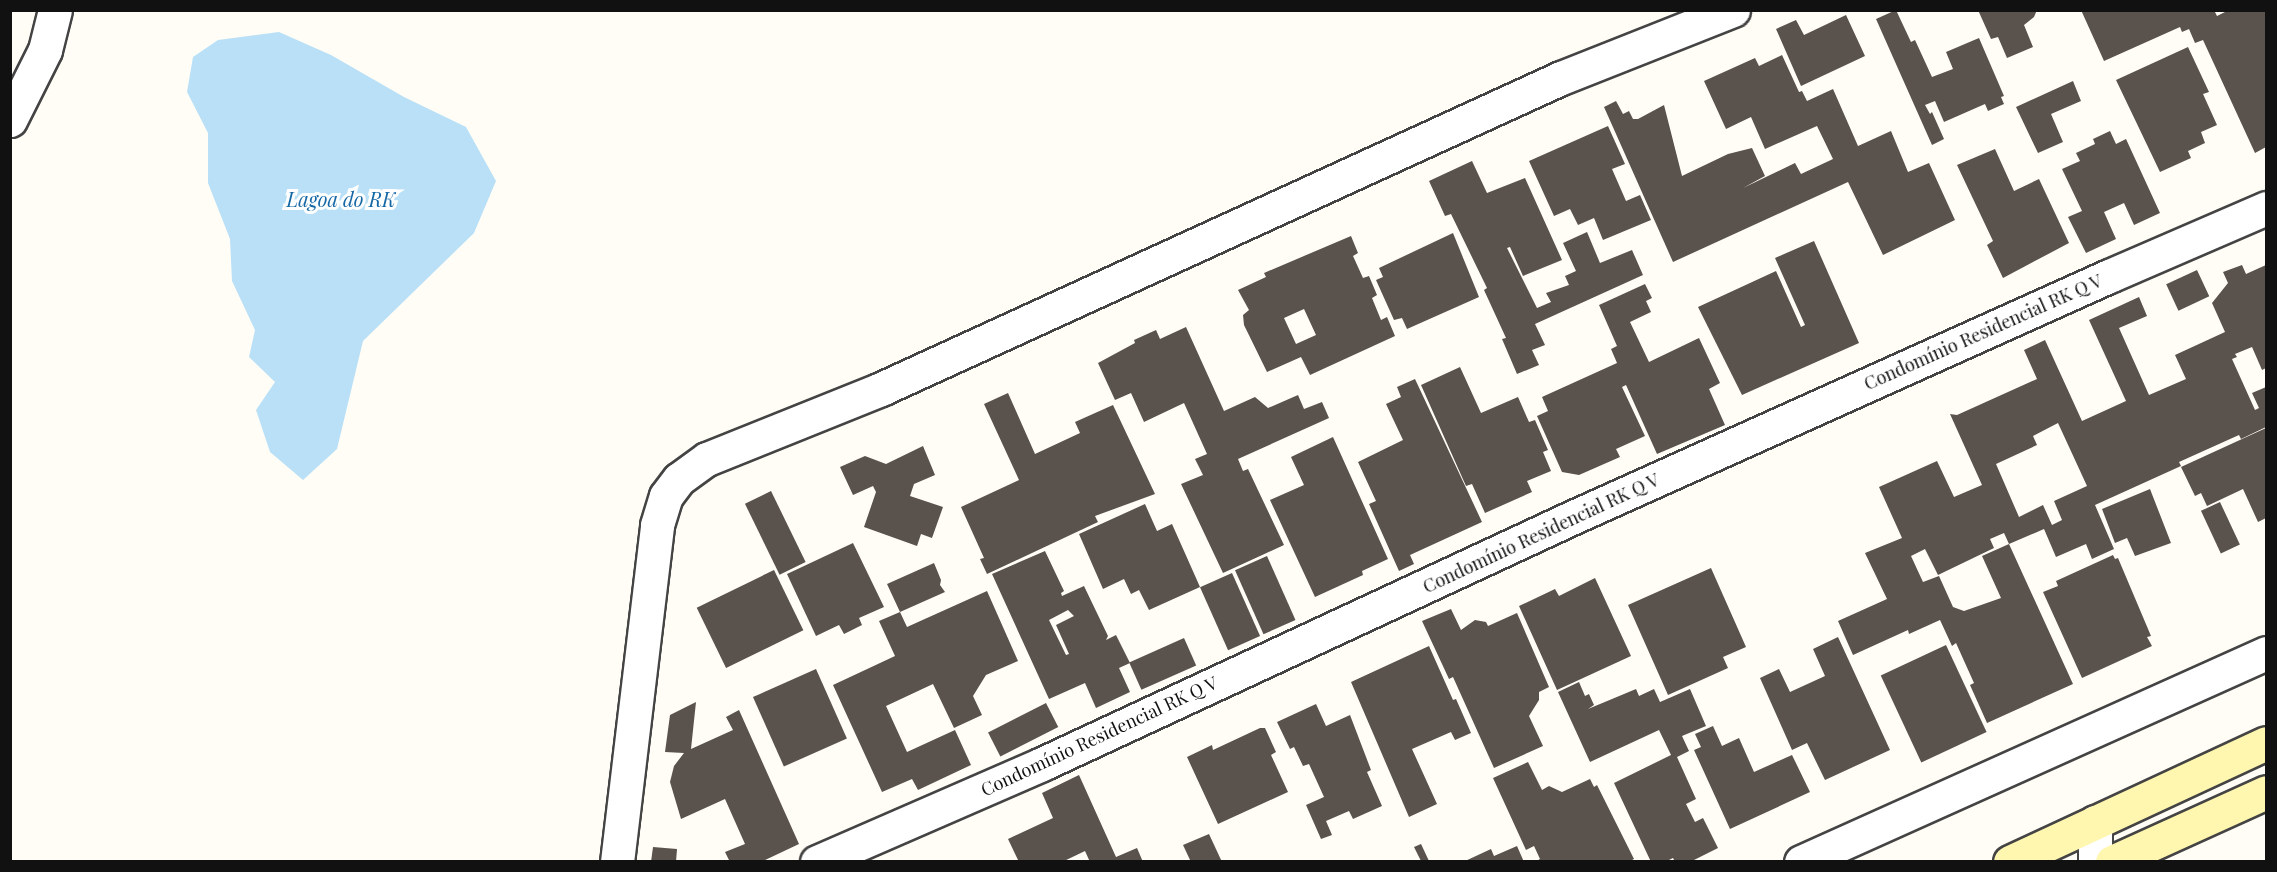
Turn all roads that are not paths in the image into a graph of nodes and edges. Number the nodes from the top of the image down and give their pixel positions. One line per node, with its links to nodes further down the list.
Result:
1 (55, 10): 3 (street)
2 (1732, 10): 9 (street)
3 (10, 120)
4 (2266, 208): 10 (street, Condomínio Residencial RK Q V)
5 (2266, 653): 11 (street)
6 (2266, 743): 8 (street)
7 (2266, 792): 14 (street)
8 (2095, 822): 12 (street); 13 (street)
9 (617, 861)
10 (817, 861)
11 (1800, 861)
12 (2010, 861)
13 (2095, 861)
14 (2112, 861)

